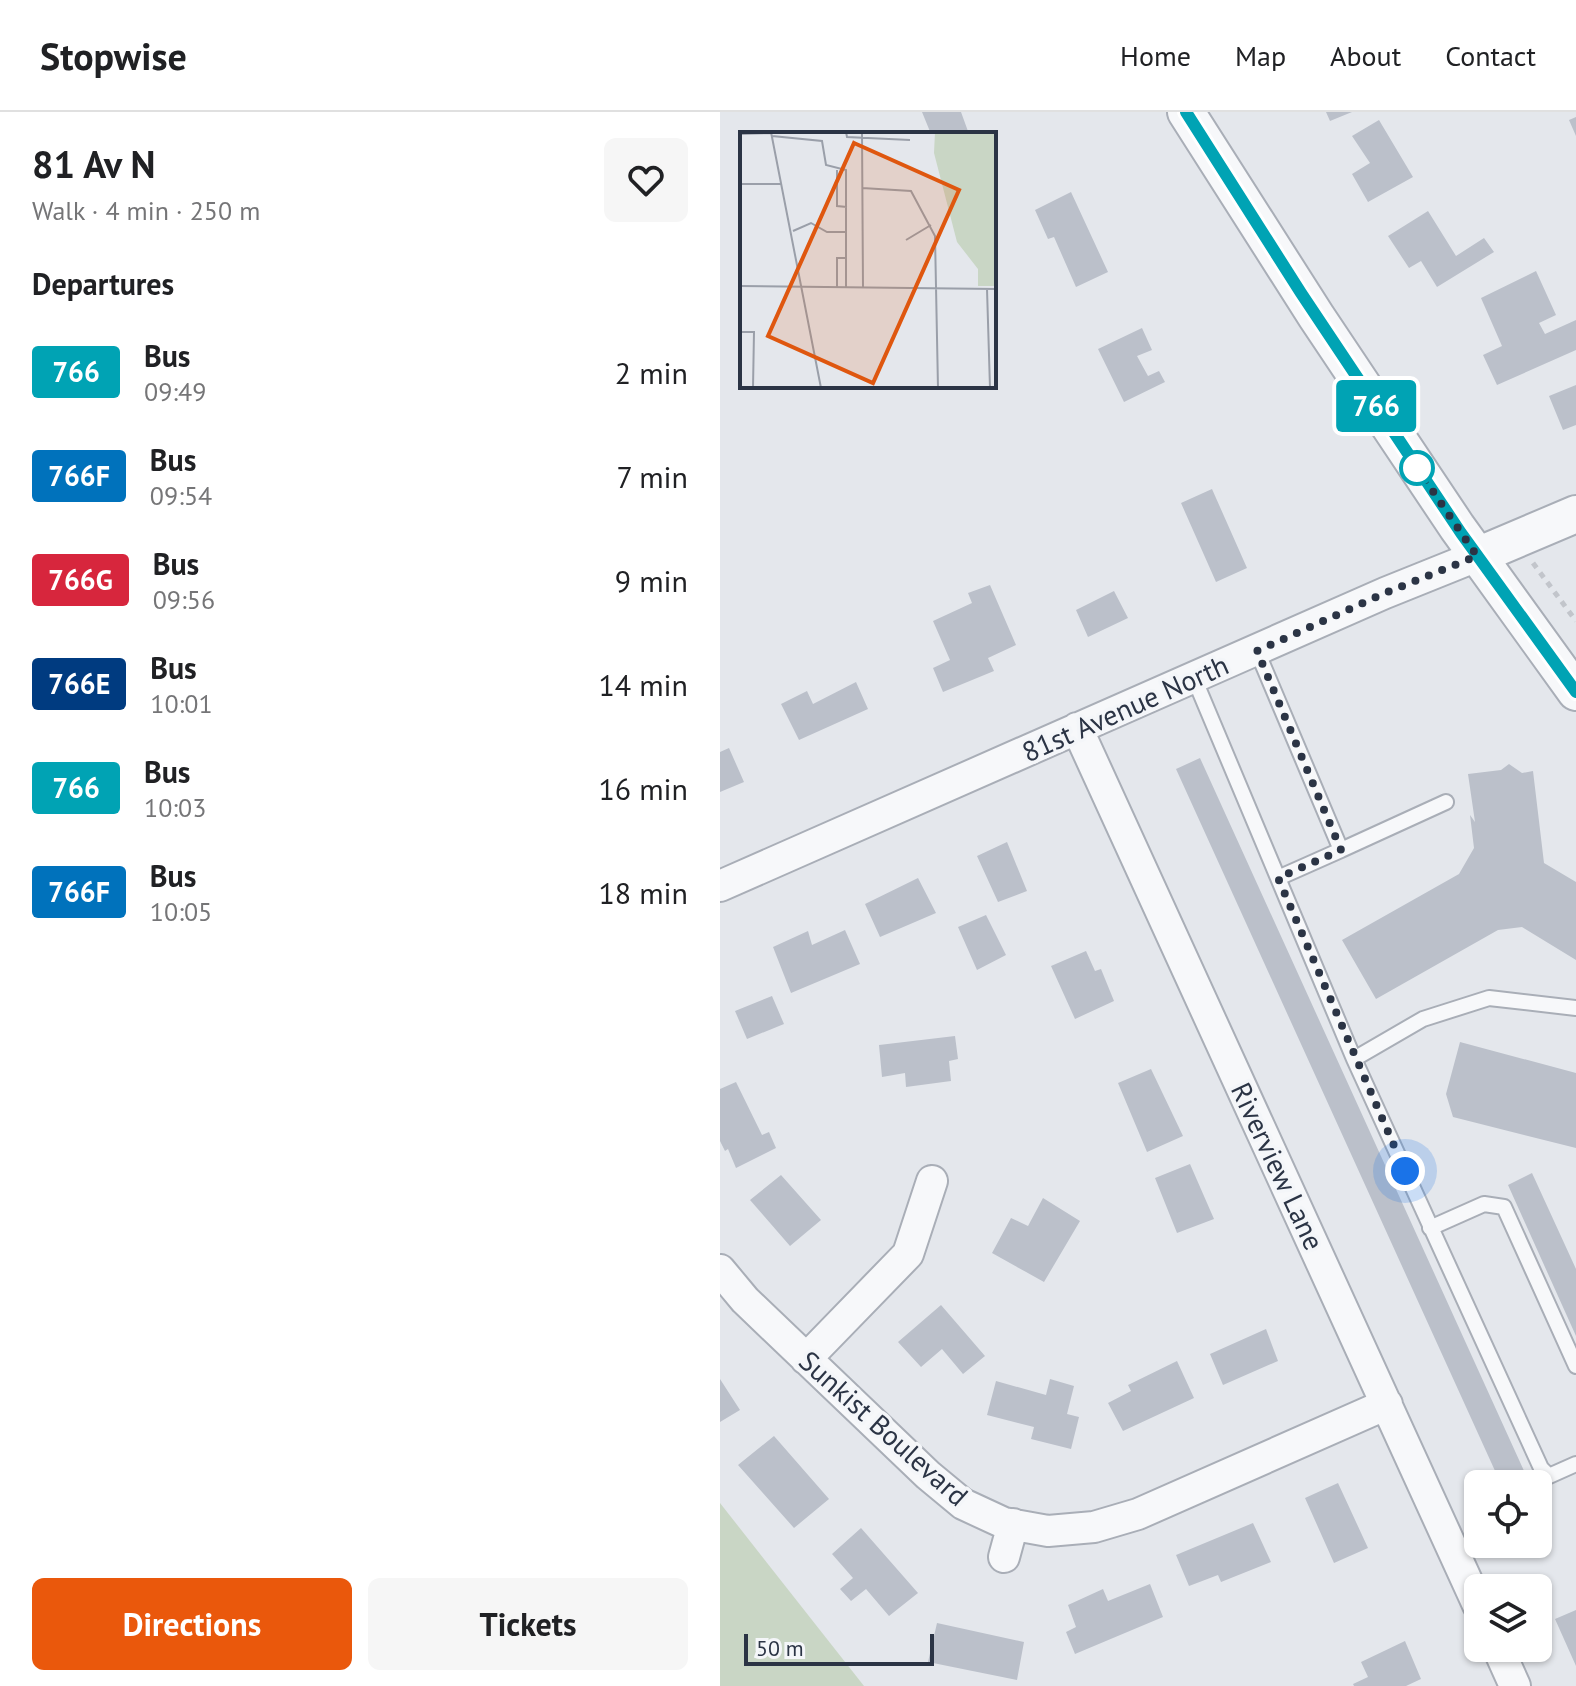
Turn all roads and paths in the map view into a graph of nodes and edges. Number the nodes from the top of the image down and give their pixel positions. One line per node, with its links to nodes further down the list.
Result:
1 (1186, 112): 3 (street)
2 (1576, 514): 3 (street, 81st Avenue North)
3 (1477, 556): 6 (street, 81st Avenue North); 8 (street)
4 (1534, 564): 5 (path)
5 (1576, 621)
6 (1257, 651): 7 (street, 81st Avenue North); 11 (lane)
7 (1194, 678): 9 (street, 81st Avenue North); 12 (lane)
8 (1576, 692)
9 (1077, 728): 13 (street, 81st Avenue North); 21 (street, Riverview Lane)
10 (1446, 802): 11 (lane)
11 (1341, 850): 12 (lane)
12 (1278, 878): 15 (lane)
13 (720, 886)
14 (1576, 1008): 15 (lane)
15 (1354, 1059): 17 (lane)
16 (932, 1181): 19 (street)
17 (1430, 1228): 20 (lane); 22 (lane)
18 (720, 1270): 19 (street, Sunkist Boulevard)
19 (806, 1359): 23 (street, Sunkist Boulevard)
20 (1576, 1366)
21 (1387, 1404): 23 (street, Sunkist Boulevard); 25 (street, Riverview Lane)
22 (1576, 1464)
23 (1013, 1524): 24 (street)
24 (1004, 1557)
25 (1464, 1574)
26 (1504, 1662): 27 (street)
27 (1515, 1686)

